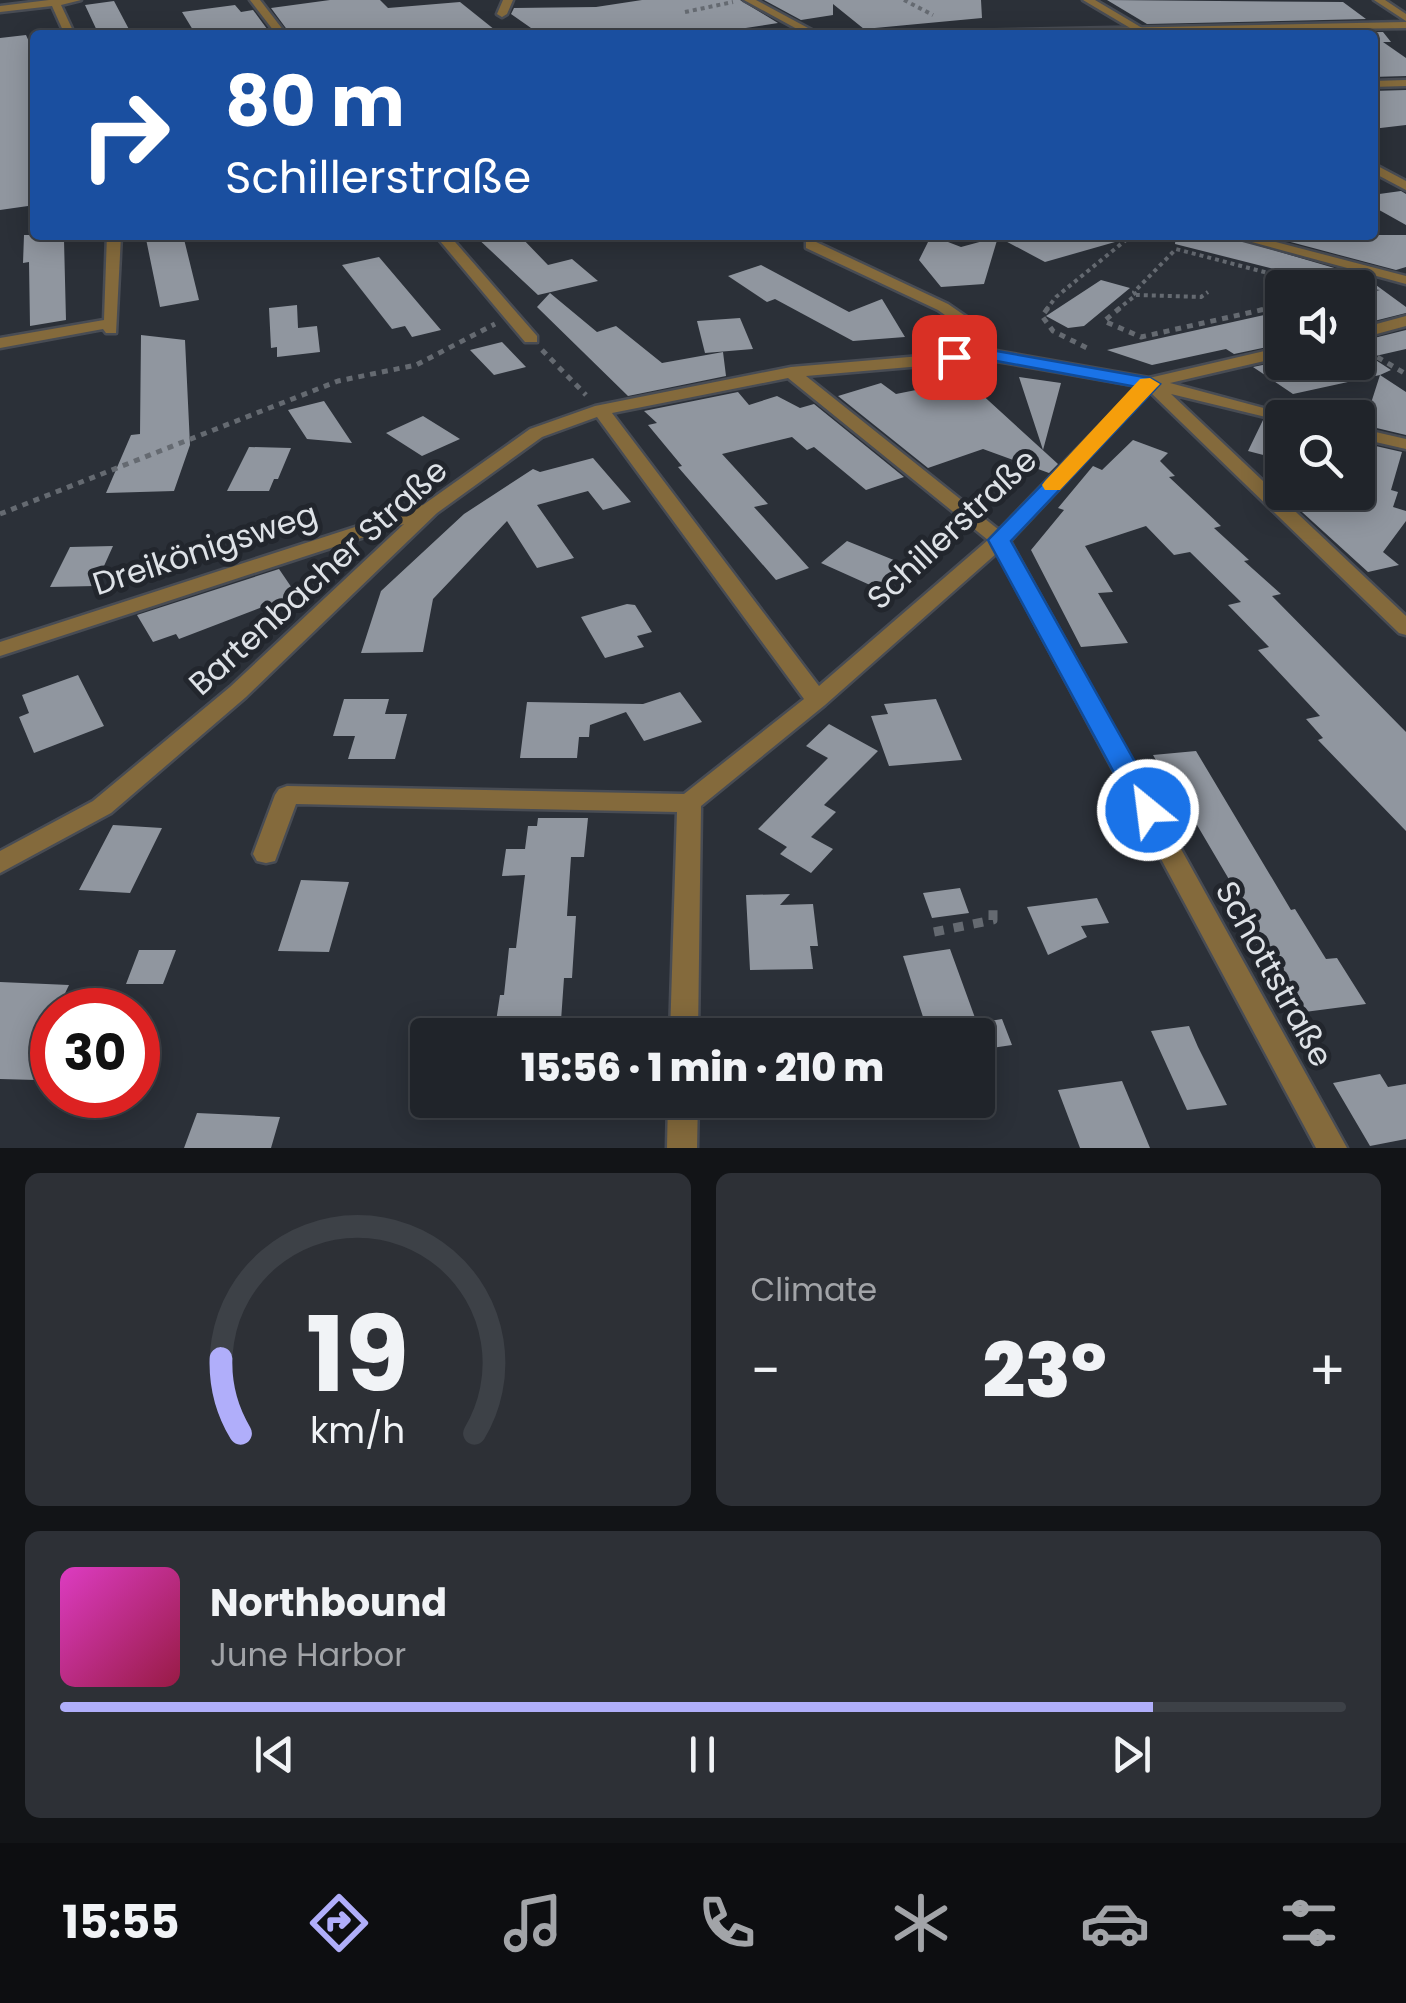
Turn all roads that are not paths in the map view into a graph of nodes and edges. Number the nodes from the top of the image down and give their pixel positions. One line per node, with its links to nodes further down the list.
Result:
1 (76, 0): 7 (street)
2 (255, 0): 13 (street)
3 (508, 0): 9 (street)
4 (749, 0): 14 (street)
5 (1088, 0): 11 (street)
6 (1379, 0): 10 (street)
7 (54, 1): 8 (street); 12 (street)
8 (0, 9)
9 (502, 14)
10 (1406, 22): 11 (street)
11 (1138, 28): 15 (street); 16 (street)
12 (68, 30)
13 (278, 30)
14 (806, 30)
15 (1096, 30)
16 (1141, 30)
17 (1406, 82): 18 (street)
18 (1378, 84)
19 (1378, 170): 20 (street)
20 (1406, 186)
21 (114, 240): 29 (street)
22 (446, 240): 28 (street)
23 (1251, 240): 25 (street)
24 (811, 245): 30 (street)
25 (1406, 280)
26 (1406, 321): 27 (street)
27 (1375, 329)
28 (531, 339)
29 (0, 343)
30 (991, 355): 32 (street, Bartenbacher Straße); 33 (street, Bartenbacher Straße)
31 (1265, 356): 33 (street)
32 (791, 372): 34 (street, Bartenbacher Straße); 39 (street, Schottstraße)
33 (1150, 384): 35 (street, Bartenbacher Straße); 39 (street, Schillerstraße); 40 (street)
34 (601, 410): 38 (street, Bartenbacher Straße); 42 (street)
35 (1265, 411)
36 (1375, 437): 37 (street)
37 (1406, 444)
38 (430, 509): 41 (street, Dreikönigsweg); 45 (street, Bartenbacher Straße)
39 (1000, 540): 42 (street, Schillerstraße); 49 (street, Schottstraße)
40 (1406, 628)
41 (0, 649)
42 (818, 700): 43 (street, Schillerstraße)
43 (688, 803): 44 (street); 46 (street)
44 (266, 854)
45 (0, 862)
46 (684, 1018)
47 (682, 1118): 48 (street)
48 (682, 1148)
49 (1332, 1148)

